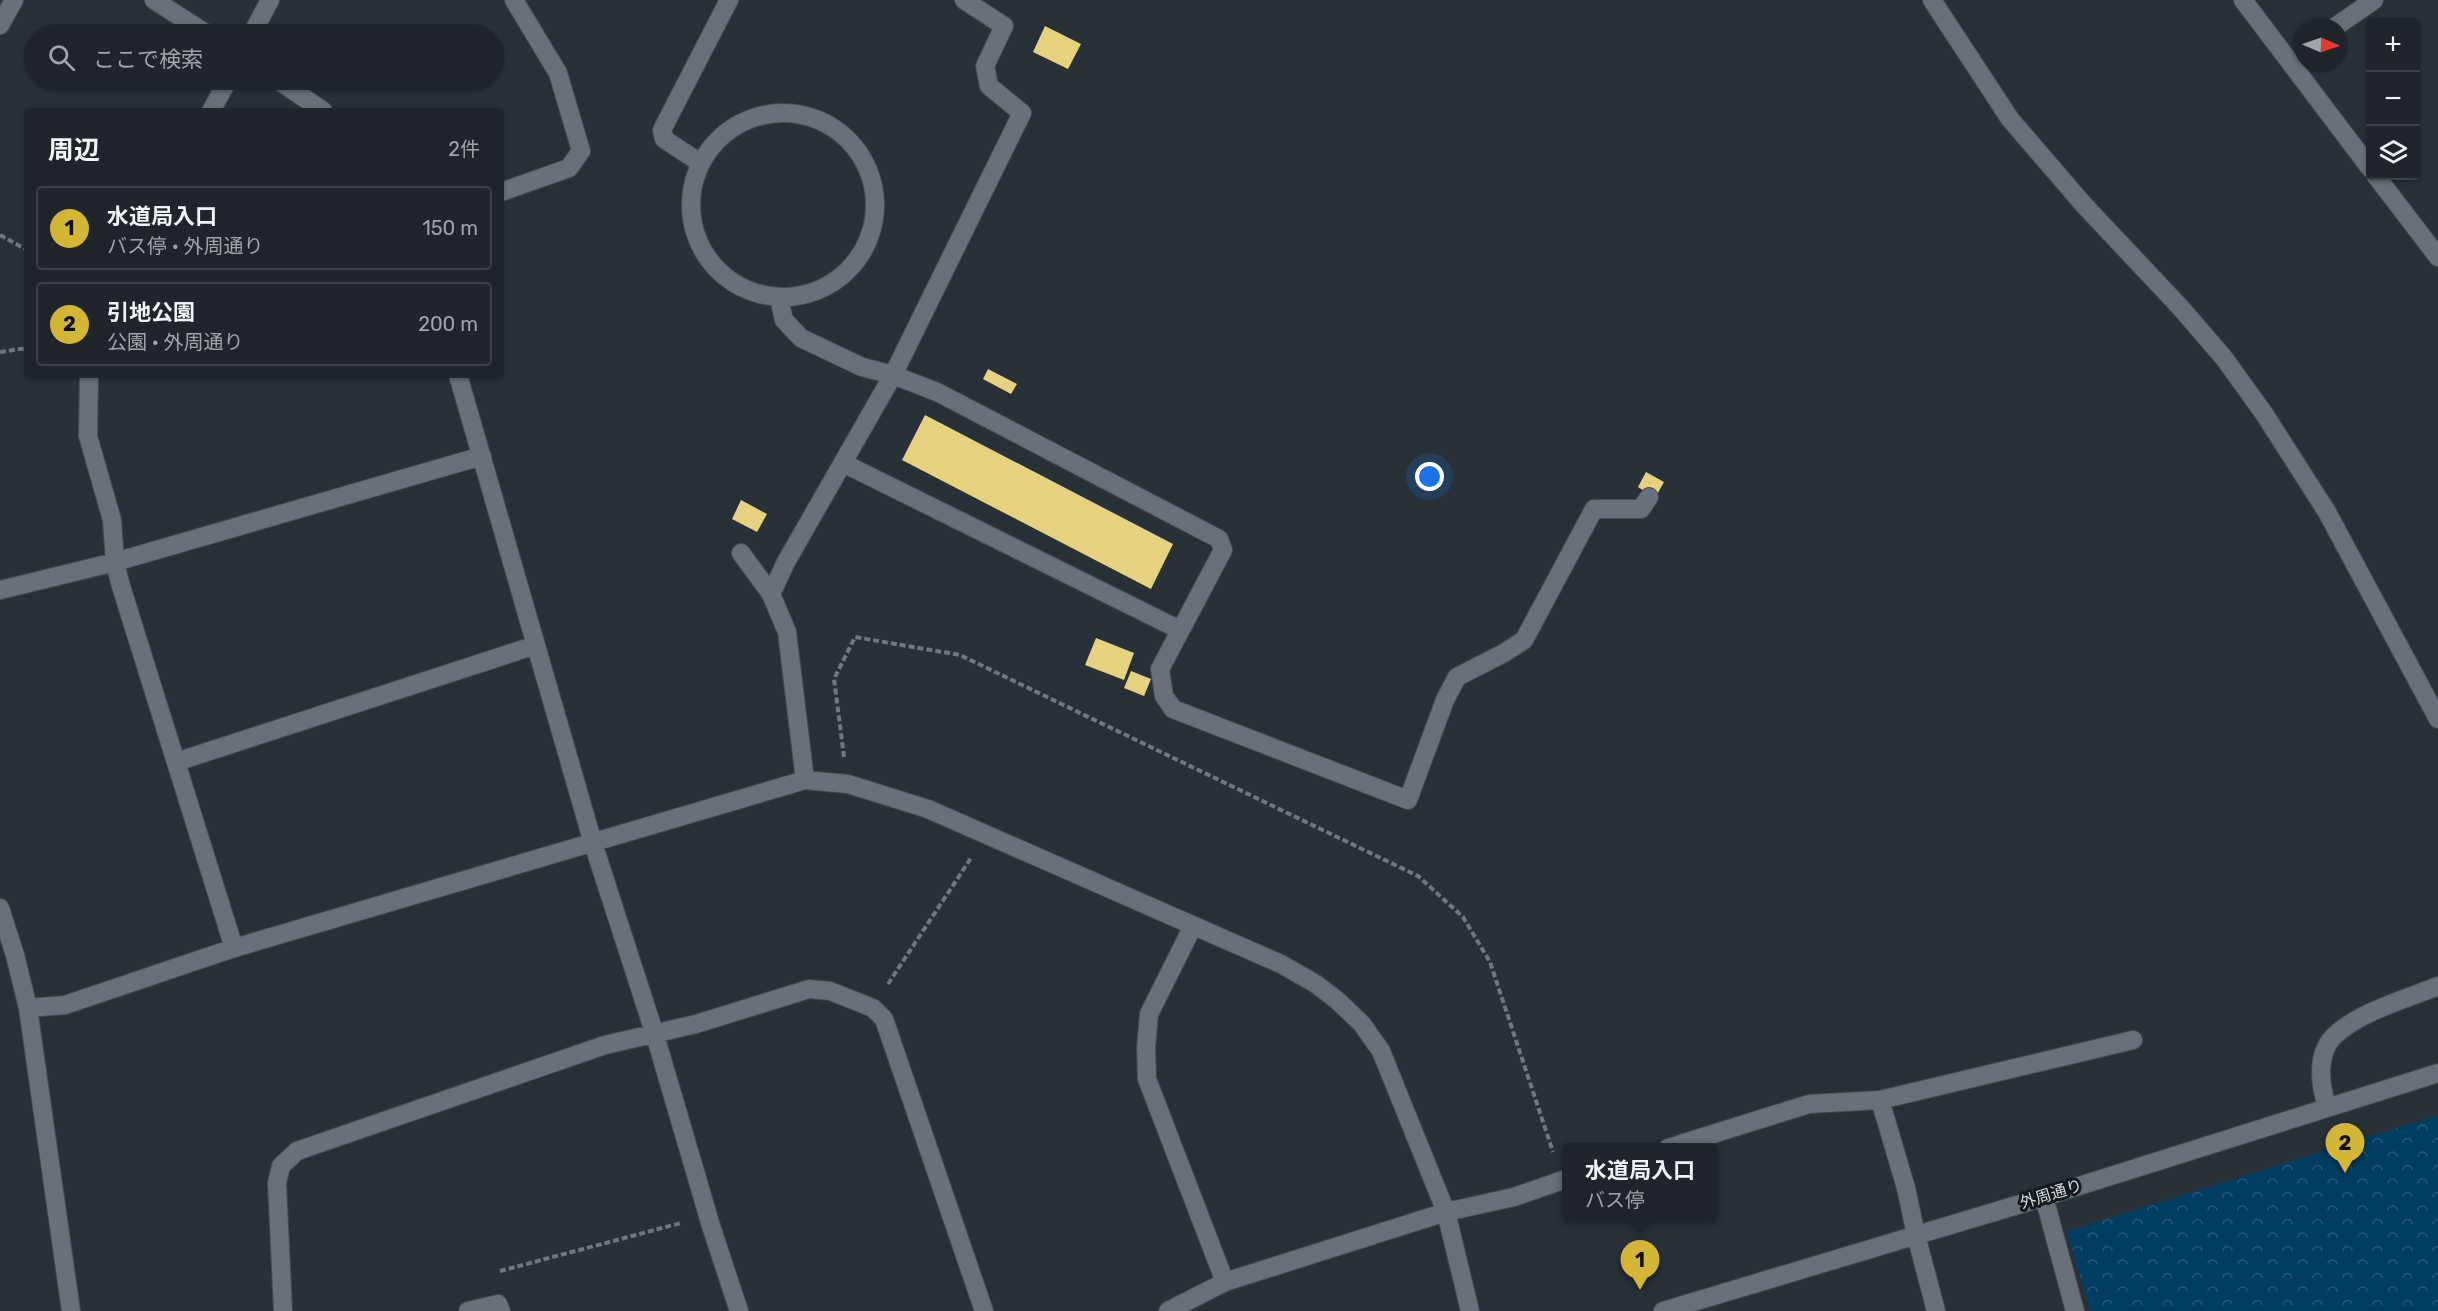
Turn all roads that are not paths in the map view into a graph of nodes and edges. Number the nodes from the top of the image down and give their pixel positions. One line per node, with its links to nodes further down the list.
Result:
1 (14, 0): 13 (street)
2 (154, 0): 11 (street)
3 (270, 0): 12 (street)
4 (514, 0): 23 (street)
5 (729, 0): 20 (street)
6 (964, 0): 26 (street)
7 (1932, 0): 38 (street)
8 (2243, 0): 14 (street)
9 (2374, 0): 10 (street)
10 (2348, 18)
11 (191, 24)
12 (257, 24)
13 (0, 25)
14 (2294, 52)
15 (2308, 72): 21 (street)
16 (223, 90): 18 (street)
17 (293, 90): 19 (street)
18 (213, 108)
19 (319, 108)
20 (699, 162): 25 (street); 25 (street)
21 (2366, 162)
22 (2379, 180): 24 (street)
23 (504, 191)
24 (2438, 257)
25 (779, 298): 26 (street)
26 (893, 375): 30 (street); 36 (street)
27 (89, 378): 33 (street)
28 (459, 378): 29 (street)
29 (482, 456): 33 (street); 37 (street)
30 (843, 463): 35 (street); 36 (street)
31 (1649, 497): 36 (street)
32 (741, 553): 35 (street)
33 (115, 562): 34 (street); 39 (street)
34 (0, 590)
35 (771, 594): 40 (street)
36 (1180, 630)
37 (536, 645): 39 (street); 41 (street)
38 (2438, 719)
39 (176, 762): 44 (street)
40 (805, 780): 41 (street); 43 (street)
41 (593, 843): 44 (street); 47 (street)
42 (0, 908): 46 (street)
43 (1193, 926): 55 (street); 57 (street)
44 (234, 948): 46 (street)
45 (2438, 986): 51 (street)
46 (28, 1008): 58 (street)
47 (655, 1035): 59 (street); 62 (street); 63 (street)
48 (2133, 1040): 50 (street)
49 (2438, 1073): 51 (street, 外周通り)
50 (1880, 1101): 52 (street); 56 (street)
51 (2327, 1106): 54 (street, 外周通り)
52 (1684, 1143)
53 (1562, 1181): 55 (street)
54 (2044, 1197): 56 (street, 外周通り); 68 (street)
55 (1446, 1212): 57 (street); 65 (street)
56 (1916, 1235): 66 (street, 外周通り); 67 (street)
57 (1225, 1282): 64 (street)
58 (71, 1311)
59 (283, 1311)
60 (468, 1311): 61 (street)
61 (501, 1311)
62 (739, 1311)
63 (984, 1311)
64 (1168, 1311)
65 (1470, 1311)
66 (1663, 1311)
67 (1936, 1311)
68 (2075, 1311)

